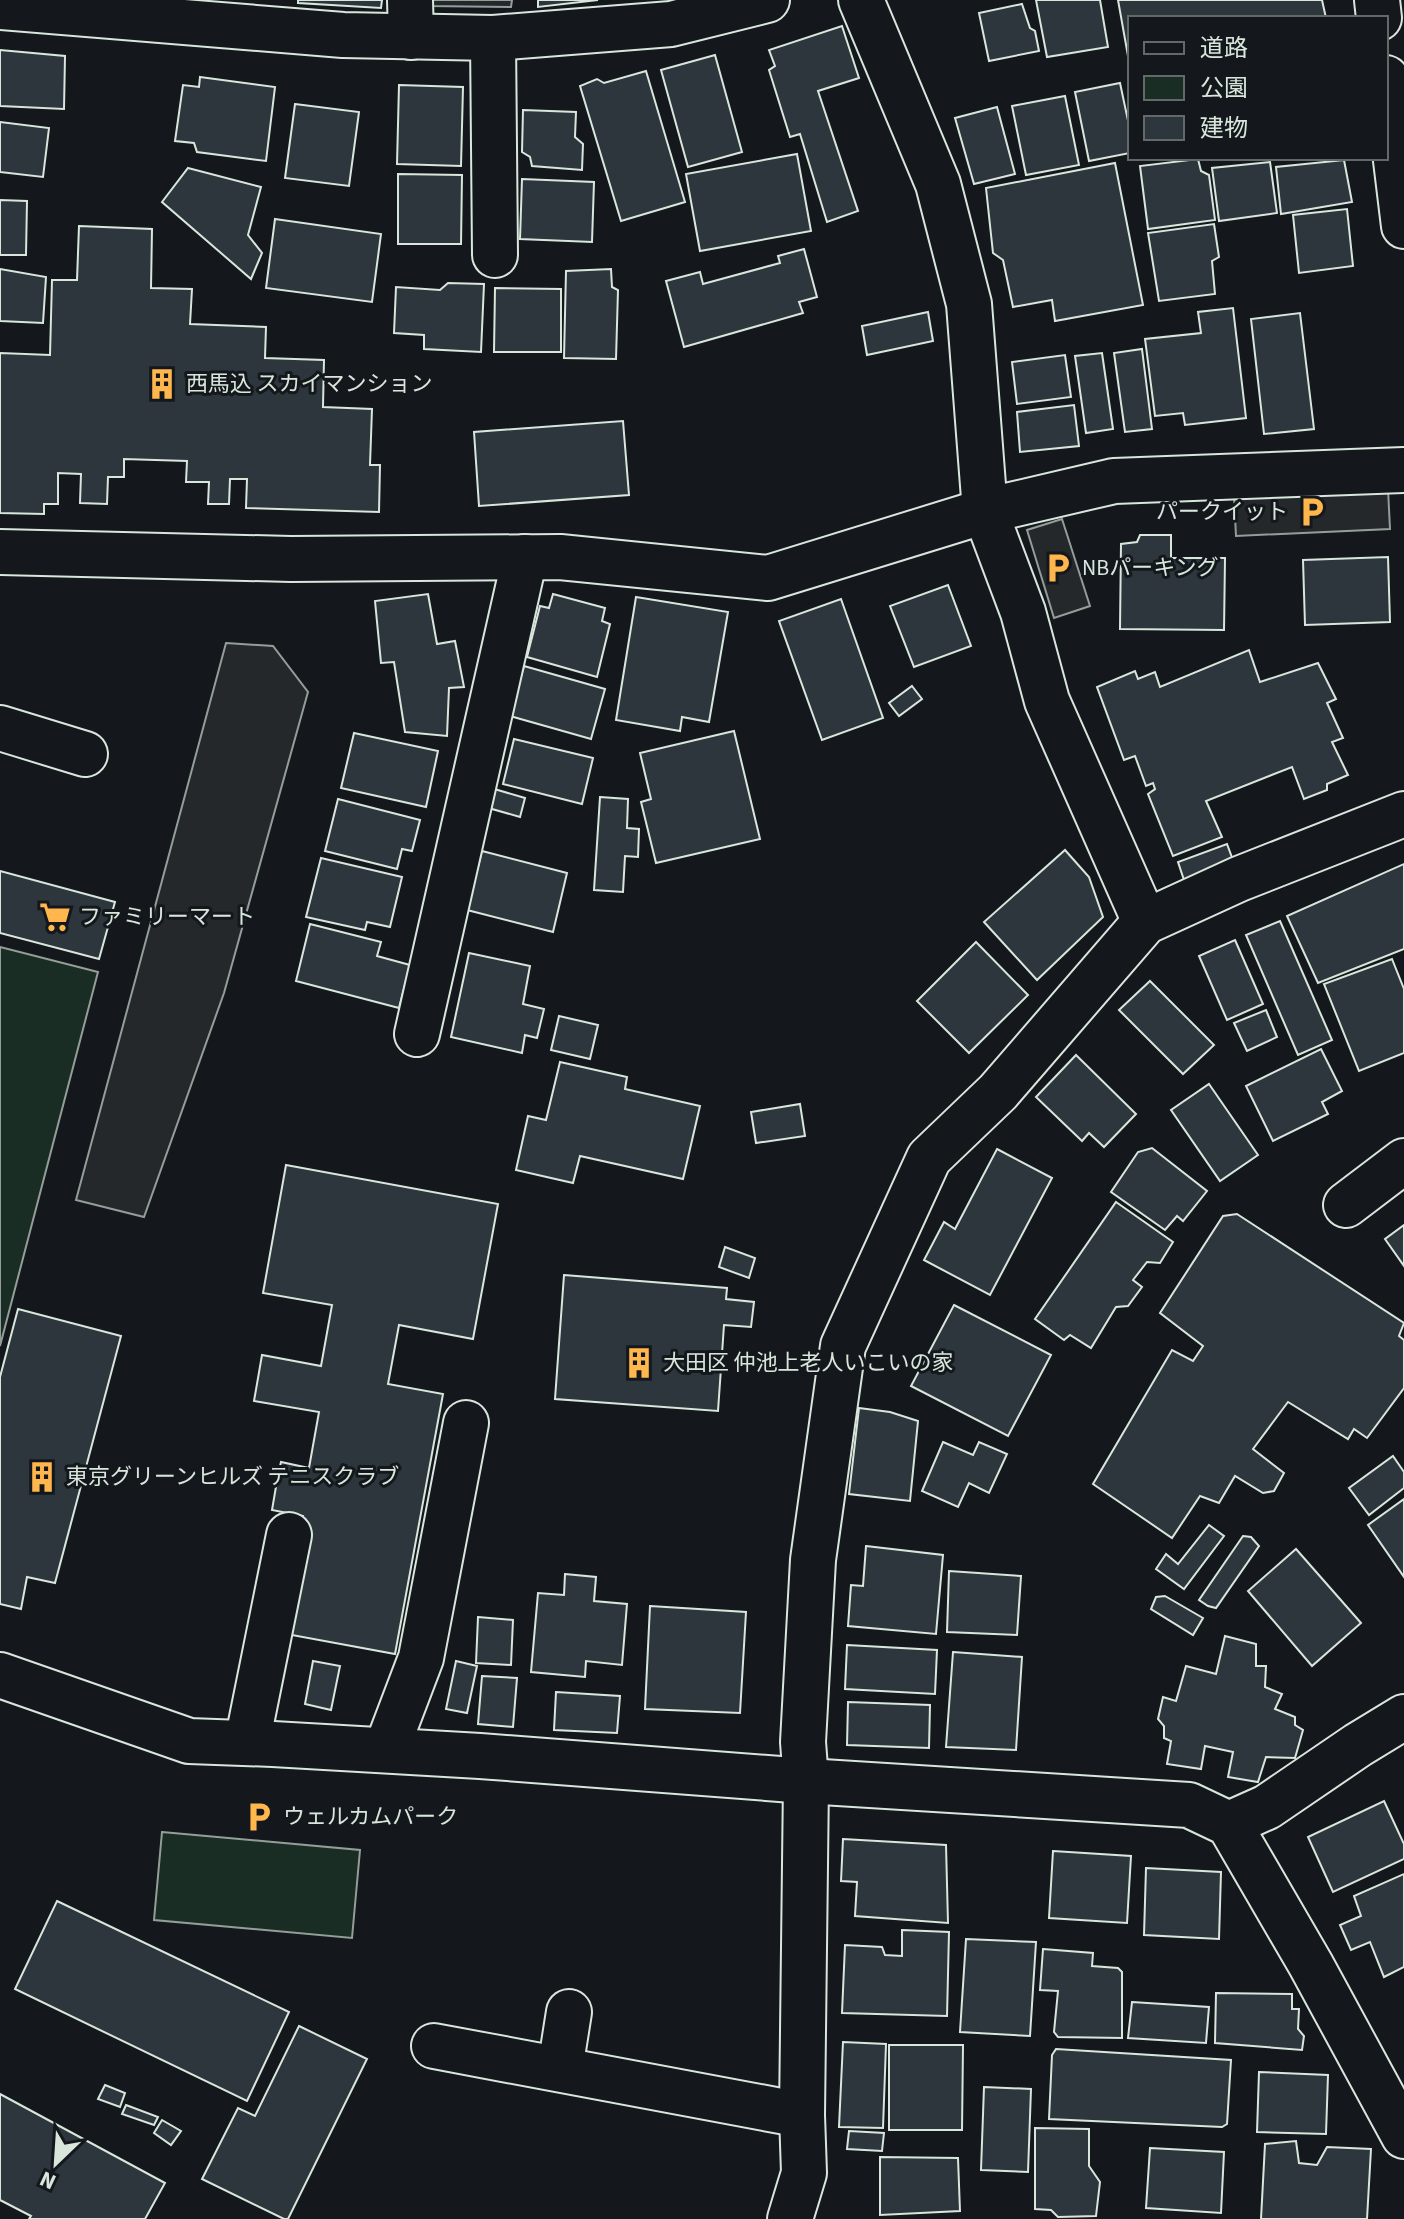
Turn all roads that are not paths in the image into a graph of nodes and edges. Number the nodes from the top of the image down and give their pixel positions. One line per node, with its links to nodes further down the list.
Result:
1 (767, 0): 5 (street)
2 (861, 0): 10 (street)
3 (0, 7): 4 (street)
4 (411, 18): 5 (street)
5 (493, 38): 8 (street)
6 (1388, 94): 7 (street)
7 (1404, 226)
8 (495, 255)
9 (1404, 470): 10 (street)
10 (985, 511): 12 (street); 16 (street)
11 (0, 552): 12 (street)
12 (525, 557): 17 (street)
13 (0, 728): 14 (street)
14 (85, 754)
15 (1404, 814): 16 (street)
16 (1145, 922): 26 (street)
17 (417, 1034)
18 (1404, 1161): 19 (street)
19 (1346, 1205)
20 (466, 1423): 25 (street)
21 (289, 1535): 24 (street)
22 (0, 1675): 24 (street)
23 (1404, 1717): 27 (street)
24 (247, 1743): 25 (street)
25 (386, 1750): 26 (street)
26 (806, 1781): 27 (street); 31 (street)
27 (1229, 1824): 32 (street)
28 (569, 2012): 30 (street)
29 (434, 2046): 30 (street)
30 (560, 2069): 31 (street)
31 (802, 2115): 33 (street)
32 (1404, 2136)
33 (790, 2219)

